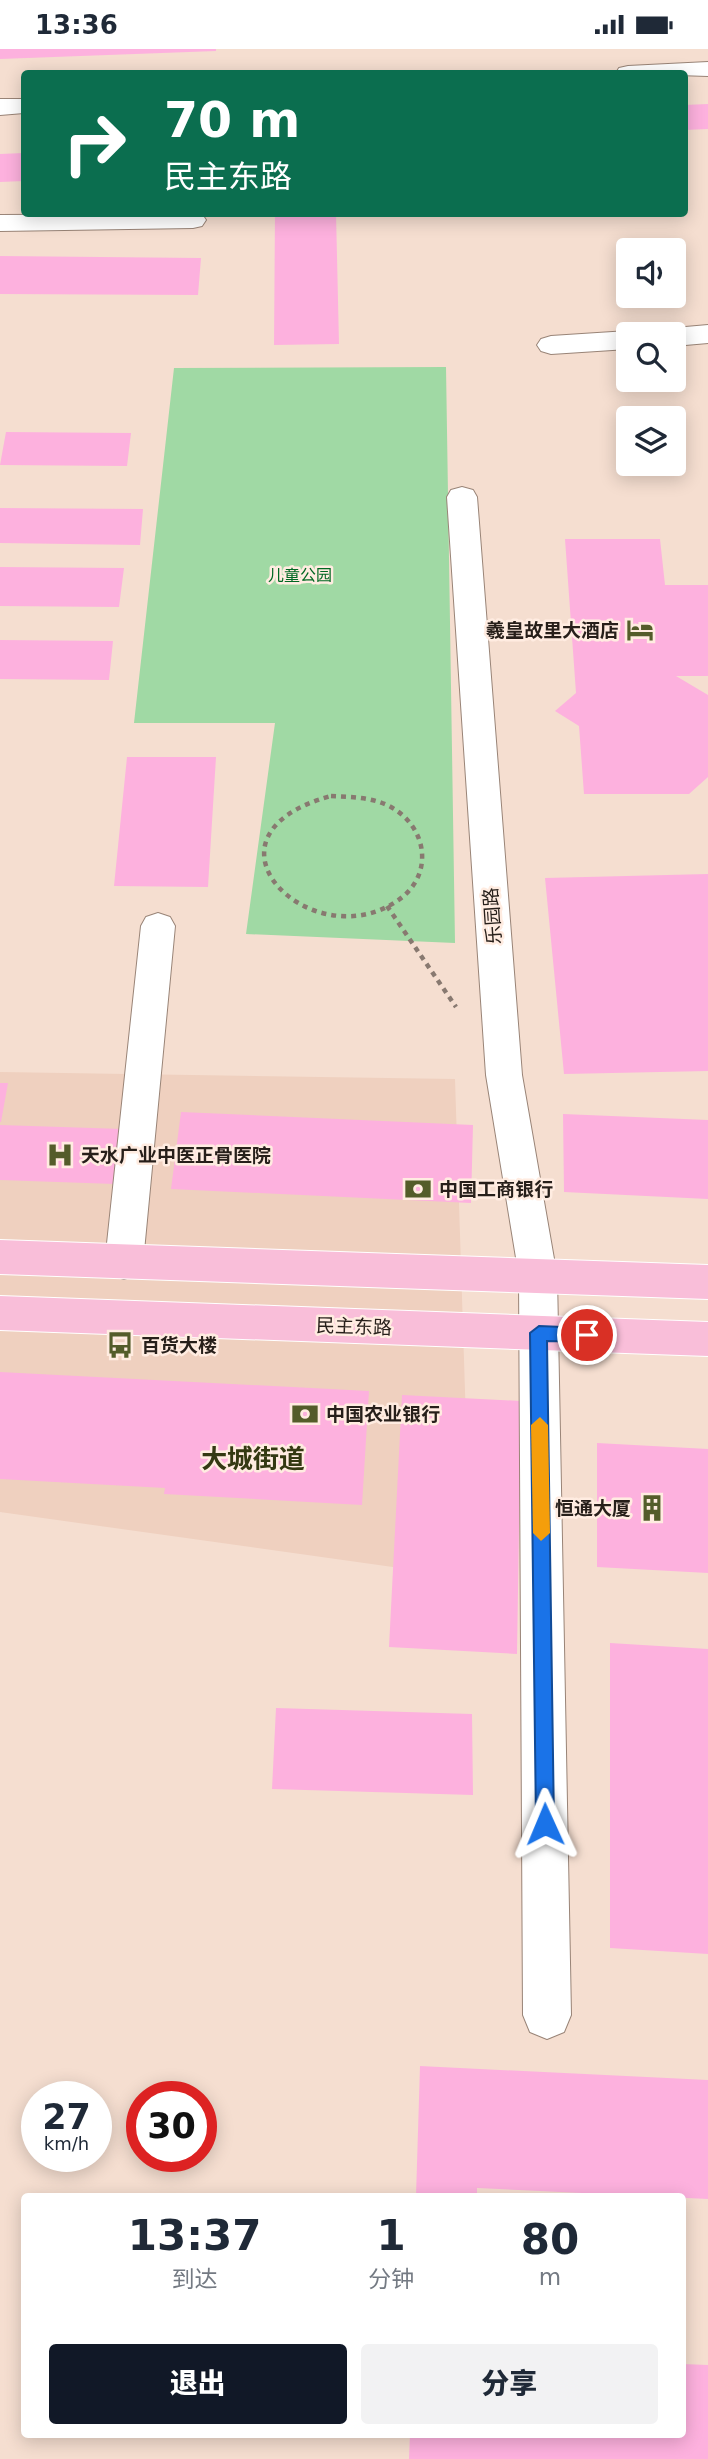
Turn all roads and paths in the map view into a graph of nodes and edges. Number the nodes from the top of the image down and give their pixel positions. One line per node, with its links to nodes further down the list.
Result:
1 (708, 69): 2 (street)
2 (688, 70)
3 (21, 106): 4 (street)
4 (0, 107)
5 (193, 220): 6 (street)
6 (0, 223)
7 (708, 334): 8 (street)
8 (686, 336)
9 (616, 341): 10 (street)
10 (551, 345)
11 (462, 497): 17 (street, 乐园路)
12 (387, 907): 12 (path); 14 (path)
13 (158, 926): 16 (street)
14 (457, 1008)
15 (0, 1257): 16 (main road)
16 (124, 1262): 17 (main road)
17 (538, 1276): 18 (main road); 20 (street, 乐园路)
18 (708, 1282)
19 (0, 1313): 20 (main road, 民主东路)
20 (539, 1333): 21 (main road, 民主东路); 22 (street, 乐园路)
21 (708, 1339)
22 (547, 2015)

